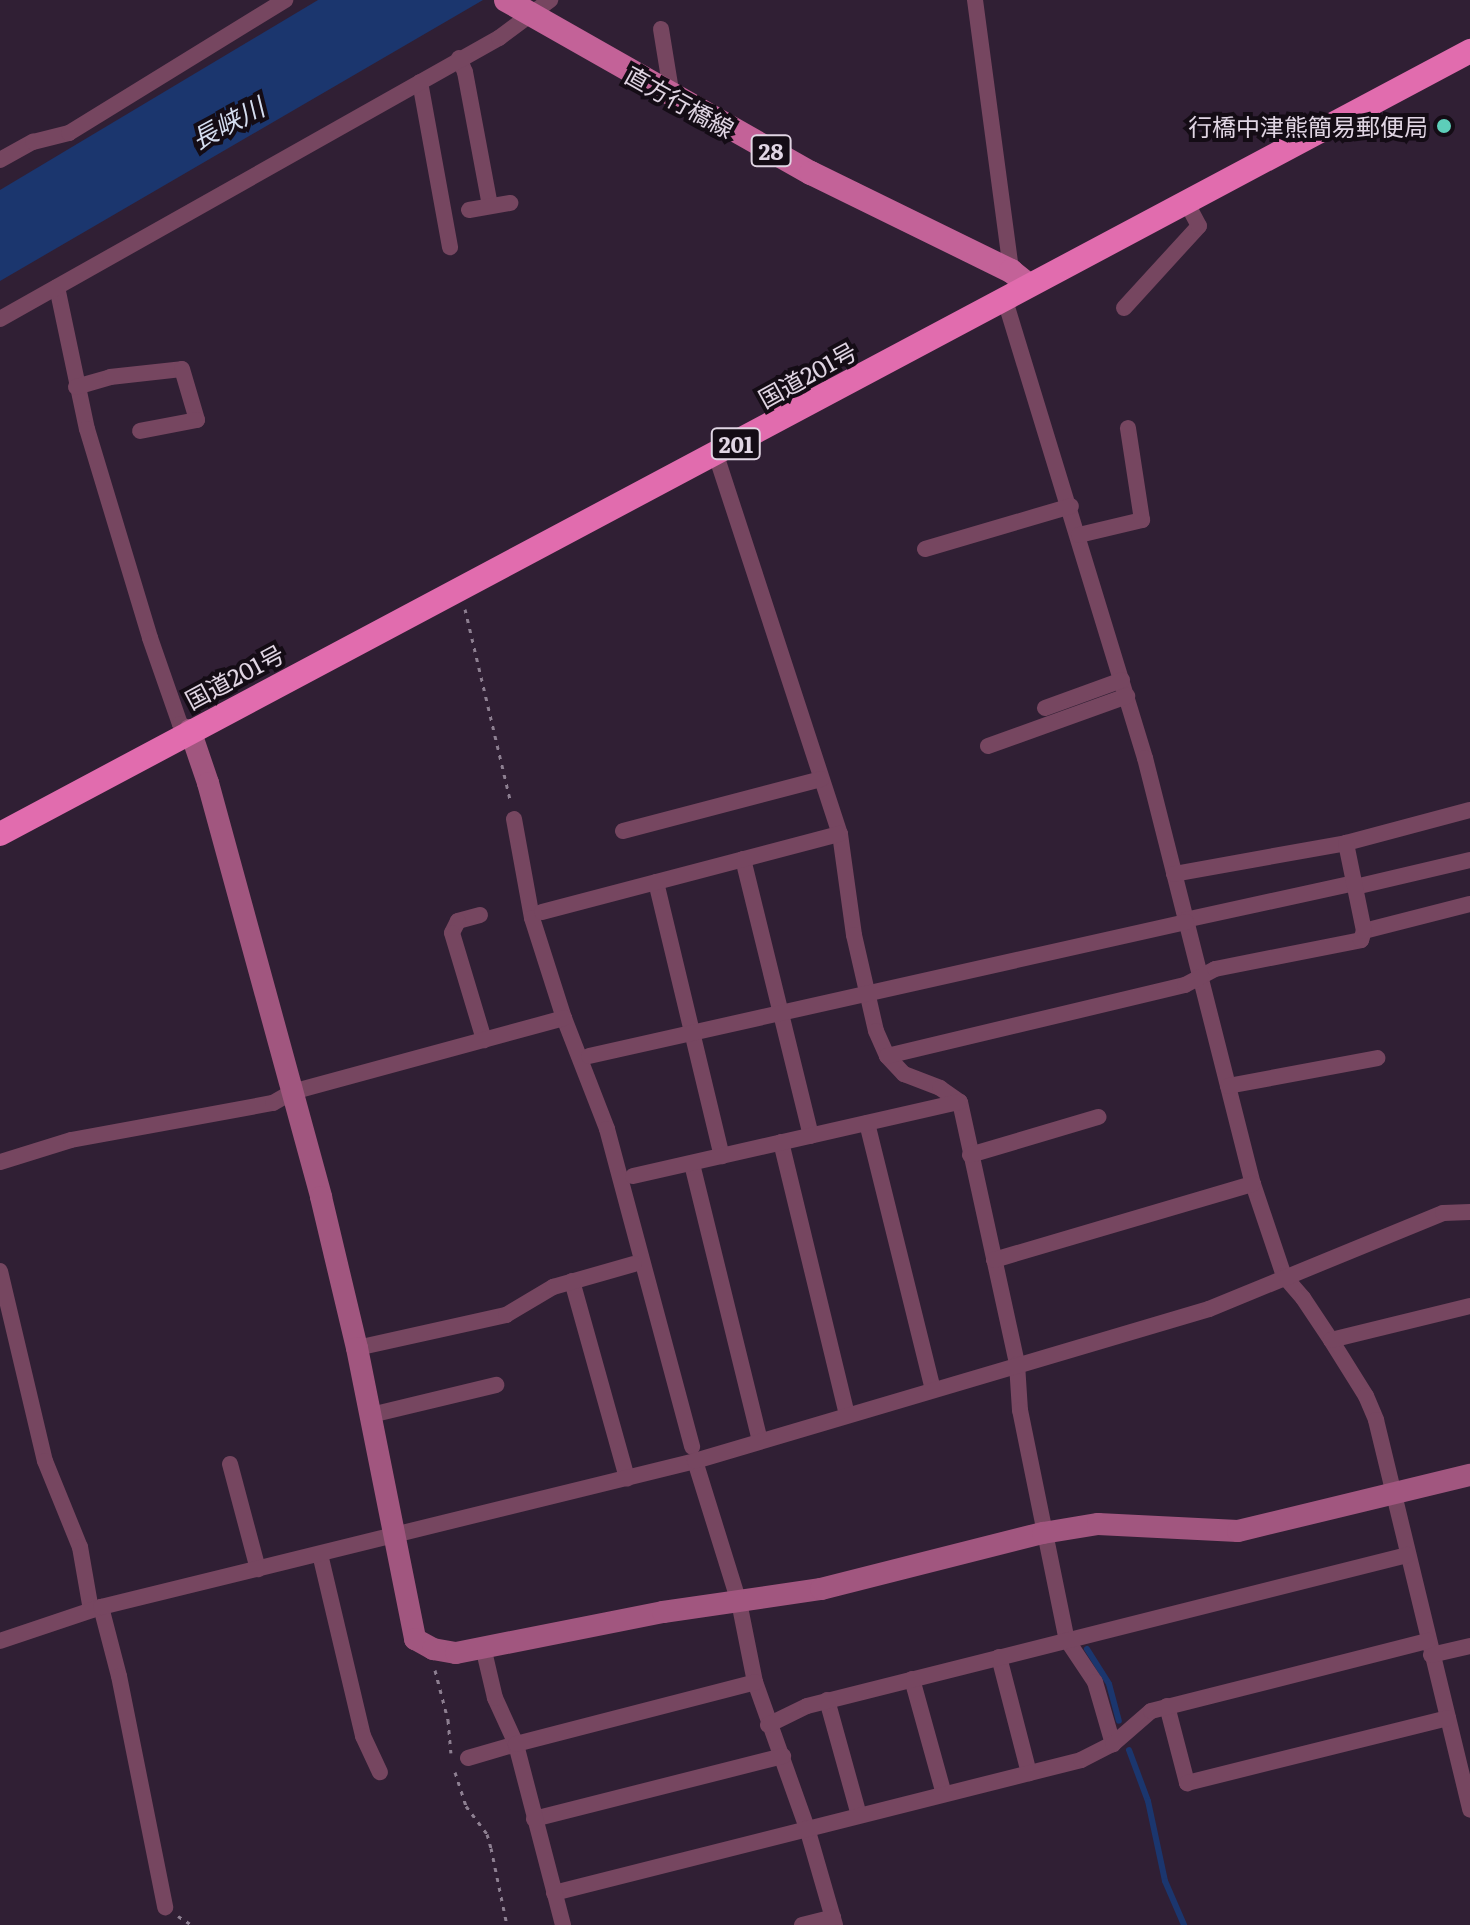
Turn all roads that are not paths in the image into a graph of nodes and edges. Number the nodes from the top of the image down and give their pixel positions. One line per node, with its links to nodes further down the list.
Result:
1 (285, 0): 9 (street)
2 (975, 0): 15 (street)
3 (527, 6): 6 (street); 8 (main road, 直方行橋線 / 28)
4 (661, 29): 8 (street)
5 (1470, 51): 10 (highway, 国道201号 / 201)
6 (459, 58): 7 (street); 12 (street)
7 (420, 82): 14 (street); 16 (street)
8 (672, 97): 15 (main road, 直方行橋線 / 28)
9 (0, 160)
10 (1186, 202): 15 (highway, 国道201号 / 201); 18 (street)
11 (510, 203): 12 (street)
12 (490, 206): 13 (street)
13 (469, 210)
14 (450, 247)
15 (1019, 278): 17 (highway, 国道201号 / 201)
16 (57, 287): 19 (street); 20 (street)
17 (1004, 297): 23 (highway, 国道201号 / 201); 24 (street)
18 (1124, 308)
19 (0, 319)
20 (76, 387): 22 (street); 29 (street)
21 (1128, 428): 25 (street)
22 (140, 431)
23 (716, 455): 29 (highway, 国道201号 / 201); 31 (street)
24 (1071, 506): 25 (street); 26 (street)
25 (1079, 535): 27 (street)
26 (925, 549)
27 (1125, 688): 28 (street); 30 (street); 40 (street)
28 (1045, 708)
29 (190, 730): 35 (highway, 国道201号 / 201); 58 (street)
30 (988, 746)
31 (821, 779): 34 (street); 36 (street)
32 (1470, 810): 37 (street)
33 (514, 819): 51 (street)
34 (623, 831)
35 (0, 834)
36 (840, 834): 38 (street); 49 (street)
37 (1346, 843): 40 (street); 42 (street)
38 (743, 859): 41 (street); 50 (street)
39 (1470, 860): 42 (street)
40 (1174, 874): 46 (street)
41 (656, 882): 44 (street); 52 (street)
42 (1355, 885): 46 (street); 47 (street)
43 (1470, 904): 47 (street)
44 (542, 912)
45 (480, 915): 53 (street)
46 (1185, 921): 48 (street); 49 (street)
47 (1364, 931): 48 (street)
48 (1200, 979): 55 (street); 57 (street)
49 (866, 995): 50 (street); 55 (street)
50 (781, 1012): 52 (street); 62 (street)
51 (564, 1018): 53 (street); 85 (street)
52 (693, 1031): 54 (street); 65 (street)
53 (484, 1040): 58 (street)
54 (589, 1056)
55 (887, 1056): 59 (street)
56 (1377, 1058): 57 (street)
57 (1228, 1086): 69 (street)
58 (292, 1092): 66 (street); 78 (street)
59 (960, 1102): 61 (street); 64 (street)
60 (1098, 1117): 64 (street)
61 (867, 1123): 62 (street); 81 (street)
62 (811, 1136): 63 (street)
63 (781, 1142): 65 (street); 82 (street)
64 (970, 1155): 71 (street)
65 (722, 1156): 67 (street)
66 (0, 1162)
67 (692, 1164): 68 (street); 84 (street)
68 (633, 1176)
69 (1253, 1184): 71 (street); 74 (street)
70 (1470, 1212): 74 (street)
71 (994, 1260): 79 (street)
72 (634, 1264): 75 (street)
73 (0, 1271): 96 (street)
74 (1284, 1276): 77 (street); 79 (street)
75 (572, 1281): 78 (street); 88 (street)
76 (1470, 1306): 77 (street)
77 (1331, 1340): 89 (street)
78 (357, 1348): 83 (street)
79 (1017, 1364): 81 (street); 91 (street)
80 (496, 1385): 83 (street)
81 (933, 1389): 82 (street)
82 (847, 1414): 84 (street)
83 (371, 1415): 90 (street)
84 (760, 1440): 85 (street)
85 (693, 1454): 88 (street); 95 (street)
86 (230, 1464): 94 (street)
87 (1470, 1475): 89 (street)
88 (627, 1478): 90 (street)
89 (1395, 1496): 91 (street); 93 (street)
90 (395, 1533): 92 (street); 100 (street)
91 (1043, 1533): 95 (street); 97 (street)
92 (320, 1554): 94 (street); 114 (street)
93 (1407, 1555): 97 (street); 101 (street)
94 (258, 1569): 96 (street)
95 (739, 1602): 100 (street); 104 (street)
96 (96, 1609): 98 (street); 122 (street)
97 (1067, 1640): 102 (street); 110 (street)
98 (0, 1641)
99 (1470, 1646): 101 (street)
100 (483, 1647): 109 (street)
101 (1430, 1648): 106 (street); 107 (street)
102 (999, 1657): 103 (street); 115 (street)
103 (912, 1679): 105 (street); 116 (street)
104 (755, 1682): 108 (street); 109 (street)
105 (827, 1700): 108 (street); 118 (street)
106 (1167, 1706): 107 (street); 110 (street)
107 (1448, 1718): 111 (street)
108 (768, 1725): 112 (street)
109 (516, 1744): 113 (street); 119 (street)
110 (1113, 1744): 115 (street)
111 (1462, 1745): 117 (street)
112 (783, 1756): 119 (street); 120 (street)
113 (468, 1758)
114 (380, 1772)
115 (1029, 1773): 116 (street)
116 (944, 1794): 118 (street)
117 (1470, 1810)
118 (859, 1815): 120 (street)
119 (534, 1819): 121 (street)
120 (807, 1828): 121 (street); 123 (street)
121 (554, 1893): 124 (street)
122 (165, 1907)
123 (834, 1921): 125 (street)
124 (563, 1925)
125 (802, 1925)

